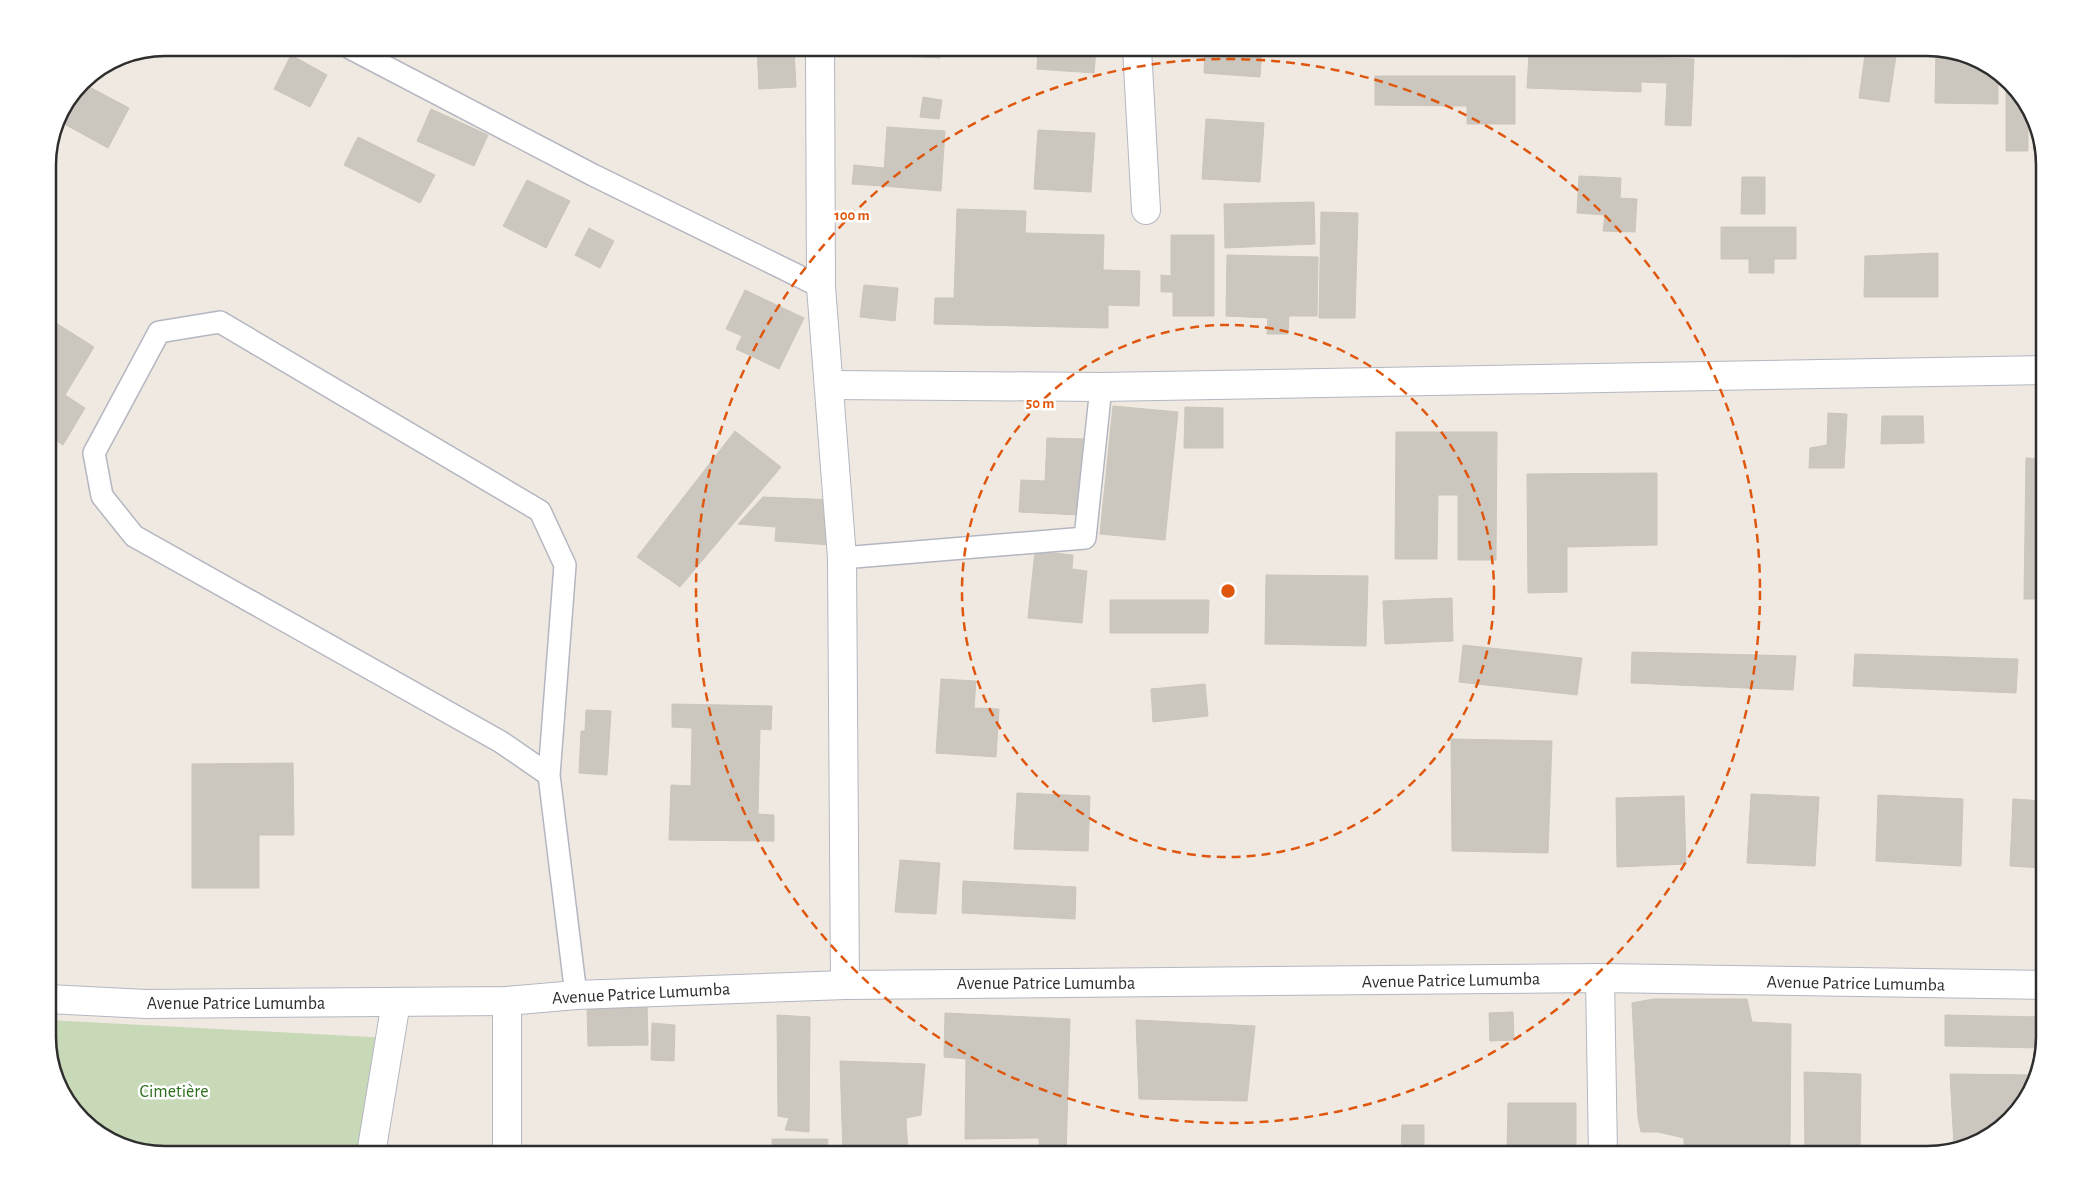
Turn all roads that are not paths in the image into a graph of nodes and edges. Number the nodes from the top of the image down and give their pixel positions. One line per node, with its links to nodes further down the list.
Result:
1 (365, 56): 5 (lane)
2 (820, 56): 5 (street)
3 (1137, 56): 4 (street)
4 (1146, 210)
5 (821, 287): 7 (street)
6 (2036, 370): 8 (street)
7 (830, 385): 8 (street); 9 (street)
8 (1101, 387): 9 (lane)
9 (842, 558): 12 (street)
10 (549, 776): 10 (lane); 14 (lane)
11 (1600, 978): 12 (street, Avenue Patrice Lumumba); 13 (street, Avenue Patrice Lumumba); 20 (street)
12 (845, 985): 14 (street, Avenue Patrice Lumumba)
13 (2036, 985)
14 (576, 995): 16 (street, Avenue Patrice Lumumba)
15 (56, 999): 17 (street, Avenue Patrice Lumumba)
16 (507, 1001): 17 (street, Avenue Patrice Lumumba); 19 (street)
17 (396, 1002): 18 (street)
18 (373, 1146)
19 (506, 1146)
20 (1603, 1146)

